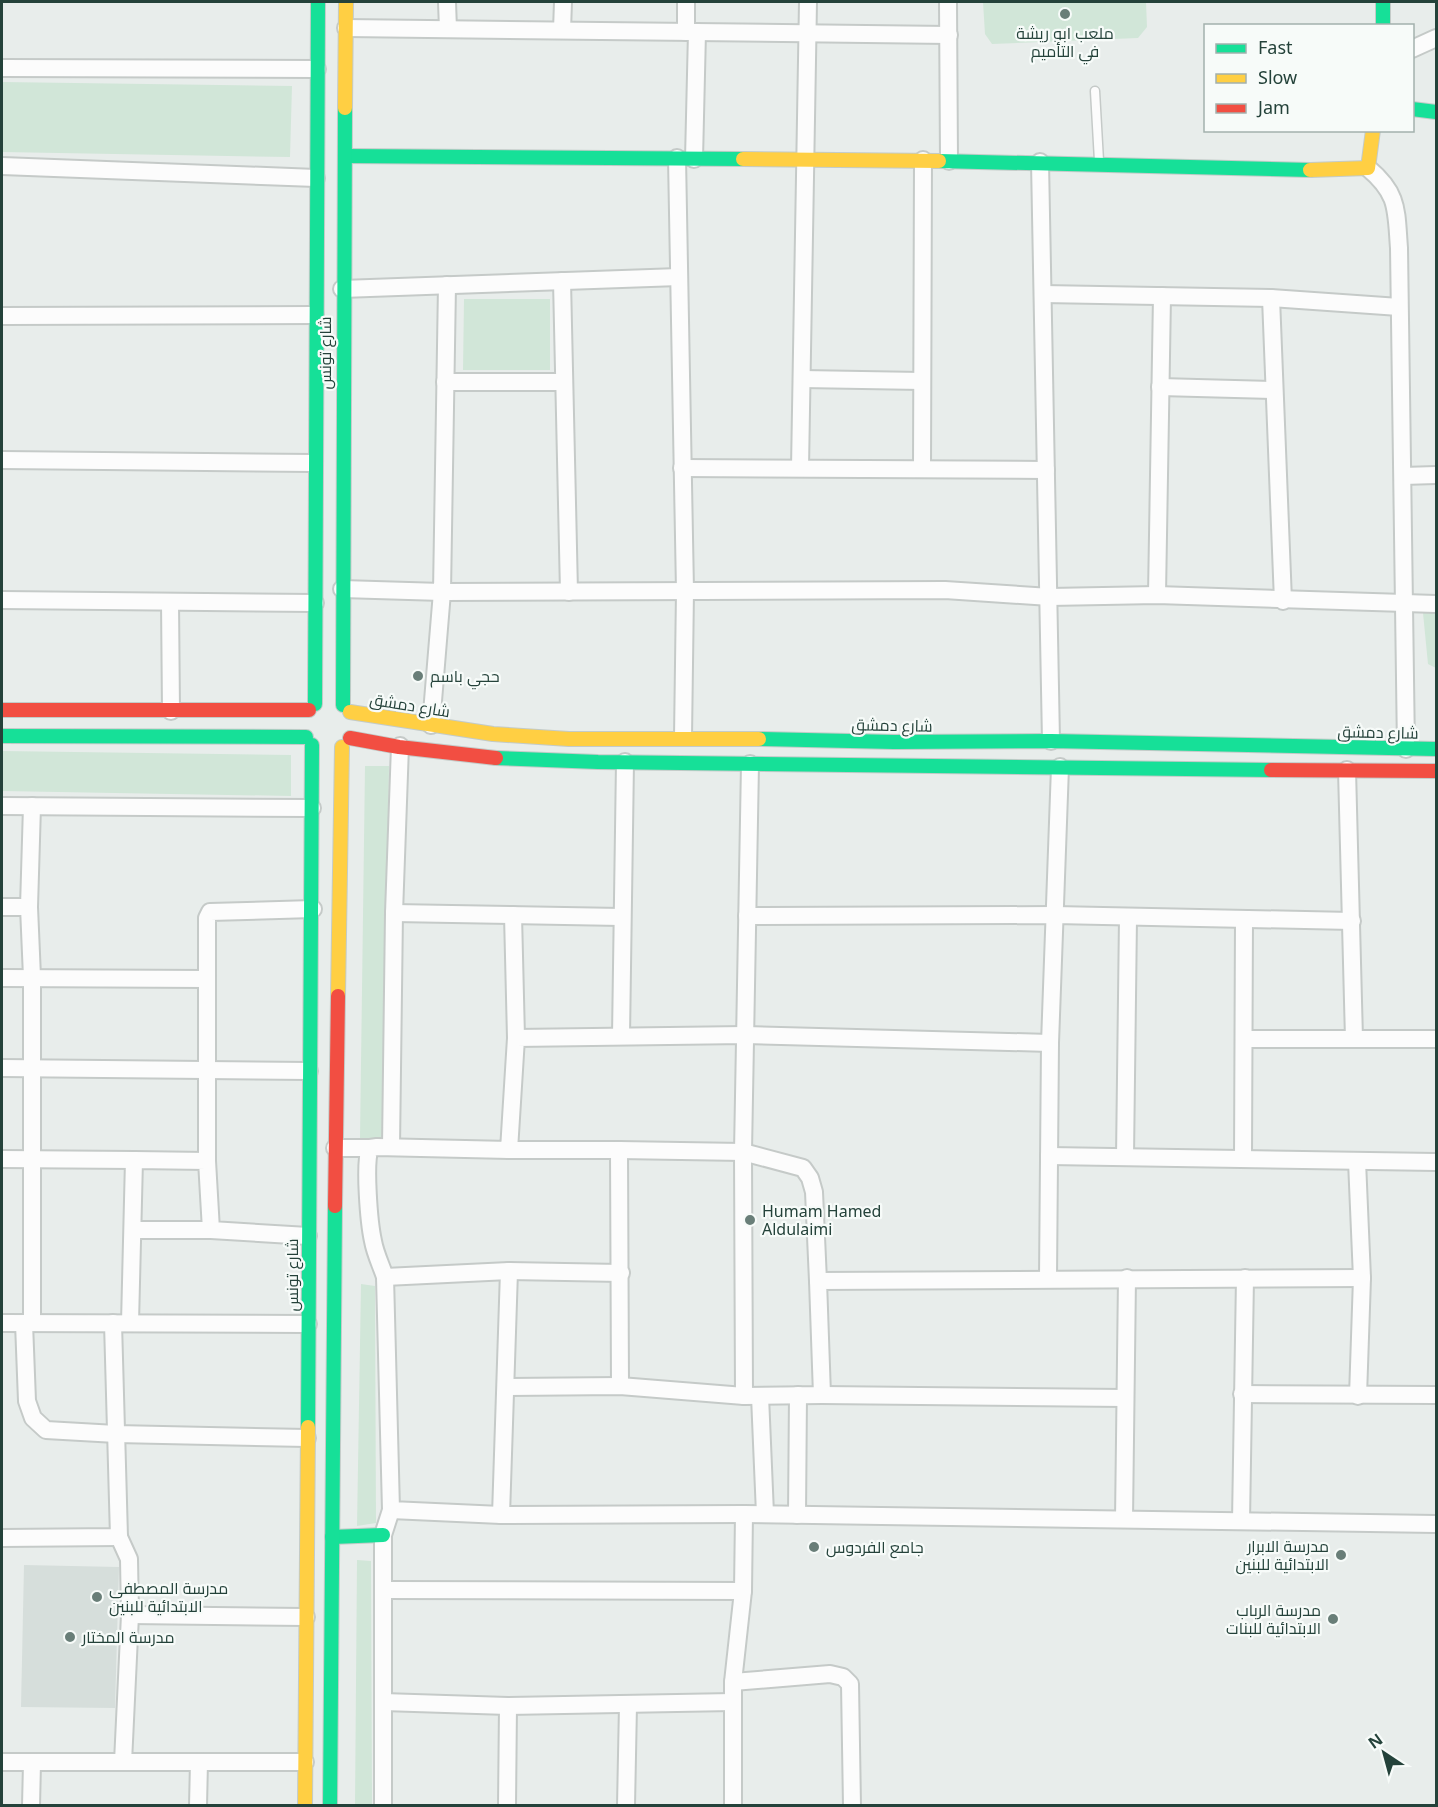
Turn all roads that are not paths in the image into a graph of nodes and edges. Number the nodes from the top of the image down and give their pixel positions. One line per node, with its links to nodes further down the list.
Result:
1 (447, 2): 11 (street)
2 (563, 2): 12 (street)
3 (686, 2): 13 (street)
4 (808, 2): 14 (street)
5 (948, 2): 15 (street)
6 (1383, 2): 9 (street)
7 (318, 3): 8 (street); 19 (street, شارع تونس)
8 (346, 3): 10 (street, شارع تونس)
9 (1383, 24)
10 (346, 28): 11 (street); 24 (street, شارع تونس)
11 (448, 29): 12 (street)
12 (562, 30): 13 (street)
13 (691, 32): 14 (street); 26 (street)
14 (808, 34): 15 (street); 27 (street)
15 (949, 35): 29 (street)
16 (1437, 38): 17 (street)
17 (1414, 49)
18 (2, 68): 19 (street)
19 (317, 69): 34 (street, شارع تونس)
20 (1095, 91): 31 (lane)
21 (1414, 109): 22 (street)
22 (1437, 112)
23 (1373, 132): 33 (street)
24 (345, 156): 25 (street); 38 (street, شارع تونس)
25 (677, 158): 26 (street); 35 (street)
26 (694, 159): 27 (street)
27 (807, 160): 28 (street); 45 (street)
28 (923, 160): 29 (street); 46 (street)
29 (949, 161): 30 (street)
30 (1040, 162): 31 (street); 39 (street)
31 (1099, 164): 33 (street)
32 (2, 166): 34 (street)
33 (1368, 168): 42 (street)
34 (316, 178): 43 (street, شارع تونس)
35 (679, 277): 36 (street); 53 (street)
36 (561, 281): 37 (street); 48 (street)
37 (447, 285): 38 (street); 47 (street)
38 (342, 289): 59 (street, شارع تونس)
39 (1042, 294): 40 (street); 56 (street)
40 (1162, 296): 41 (street); 49 (street)
41 (1271, 298): 42 (street); 50 (street)
42 (1399, 307): 58 (street)
43 (315, 315): 44 (street); 52 (street, شارع تونس)
44 (2, 316)
45 (802, 379): 46 (street); 54 (street)
46 (922, 381): 55 (street)
47 (445, 382): 48 (street); 61 (street)
48 (564, 382): 62 (street)
49 (1160, 387): 50 (street); 63 (street)
50 (1275, 390): 66 (street)
51 (2, 460): 52 (street)
52 (314, 462): 68 (street, شارع تونس)
53 (682, 468): 54 (street); 60 (street)
54 (800, 468): 55 (street)
55 (922, 469): 56 (street)
56 (1046, 470): 64 (street)
57 (1437, 475): 58 (street)
58 (1403, 476): 69 (street)
59 (342, 589): 61 (street); 72 (street, شارع تونس)
60 (685, 591): 62 (street); 64 (street); 77 (street)
61 (442, 592): 62 (street); 75 (street)
62 (569, 592)
63 (1157, 595): 64 (street); 66 (street)
64 (1050, 597): 79 (street)
65 (2, 600): 67 (street)
66 (1283, 601): 69 (street)
67 (170, 602): 68 (street); 74 (street)
68 (315, 603): 71 (street, شارع تونس)
69 (1402, 604): 70 (street); 82 (street)
70 (1437, 604)
71 (312, 707): 72 (street); 74 (street); 78 (street)
72 (346, 709): 75 (street, شارع دمشق); 80 (street)
73 (2, 710): 74 (street)
74 (171, 711)
75 (431, 724): 77 (street, شارع دمشق)
76 (2, 736): 78 (street)
77 (683, 737): 79 (street, شارع دمشق)
78 (309, 741): 80 (street); 91 (street, شارع تونس)
79 (1051, 741): 82 (street, شارع دمشق)
80 (346, 742): 81 (street); 118 (street)
81 (400, 746): 84 (street); 95 (street)
82 (1406, 749): 83 (street, شارع دمشق)
83 (1437, 749)
84 (625, 762): 85 (street); 99 (street)
85 (750, 764): 86 (street); 98 (street)
86 (1060, 767): 87 (street); 97 (street)
87 (1347, 771): 88 (street); 102 (street)
88 (1437, 771)
89 (2, 806): 90 (street)
90 (32, 806): 91 (street); 93 (street)
91 (312, 808): 94 (street, شارع تونس)
92 (2, 907): 93 (street)
93 (29, 907): 103 (street)
94 (314, 909): 105 (street); 116 (street, شارع تونس)
95 (394, 913): 96 (street); 117 (street)
96 (513, 915): 99 (street); 108 (street)
97 (1055, 915): 98 (street); 100 (street); 112 (street)
98 (747, 916): 106 (street)
99 (621, 917): 107 (street)
100 (1128, 918): 101 (street); 124 (street)
101 (1245, 919): 102 (street); 109 (street)
102 (1352, 921): 110 (street)
103 (32, 977): 104 (street); 105 (street); 114 (street)
104 (2, 978)
105 (207, 980): 115 (street)
106 (745, 1035): 107 (street); 112 (street); 122 (street)
107 (621, 1036): 108 (street)
108 (516, 1038): 120 (street)
109 (1244, 1039): 110 (street); 126 (street)
110 (1354, 1039): 111 (street)
111 (1437, 1039)
112 (1050, 1043): 123 (street)
113 (2, 1068): 114 (street)
114 (32, 1068): 115 (street); 127 (street)
115 (207, 1070): 116 (street); 129 (street)
116 (309, 1071): 134 (street, شارع تونس)
117 (391, 1147): 119 (street); 120 (street)
118 (335, 1148): 119 (street); 169 (street)
119 (370, 1148): 137 (street)
120 (509, 1150): 121 (street)
121 (619, 1150): 122 (street); 136 (street)
122 (743, 1152): 142 (street); 154 (street)
123 (1049, 1156): 124 (street); 138 (street)
124 (1125, 1158): 126 (street)
125 (2, 1159): 127 (street)
126 (1243, 1159): 130 (street)
127 (32, 1160): 128 (street); 144 (street)
128 (134, 1160): 129 (street); 132 (street)
129 (207, 1161): 133 (street)
130 (1357, 1161): 131 (street); 141 (street)
131 (1437, 1162)
132 (133, 1230): 133 (street); 146 (street)
133 (211, 1230): 134 (street)
134 (308, 1236): 147 (street, شارع تونس)
135 (509, 1271): 136 (street); 137 (street); 149 (street)
136 (621, 1273): 148 (street)
137 (385, 1277): 159 (street)
138 (1048, 1278): 139 (street); 142 (street)
139 (1127, 1278): 140 (street); 156 (street)
140 (1245, 1278): 141 (street); 150 (street)
141 (1362, 1278): 155 (street)
142 (818, 1281): 152 (street)
143 (2, 1323): 144 (street)
144 (28, 1323): 145 (street); 157 (street)
145 (113, 1323): 146 (street); 157 (street)
146 (130, 1323): 147 (street)
147 (308, 1324): 158 (street, شارع تونس)
148 (620, 1386): 149 (street); 154 (street)
149 (507, 1387): 162 (street)
150 (1242, 1394): 155 (street); 165 (street)
151 (798, 1395): 152 (street); 154 (street); 163 (street)
152 (822, 1395): 156 (street)
153 (1437, 1395): 155 (street)
154 (752, 1396): 161 (street)
155 (1358, 1396)
156 (1125, 1398): 164 (street)
157 (116, 1434): 158 (street); 168 (street)
158 (307, 1438): 174 (street, شارع تونس)
159 (391, 1510): 162 (street); 167 (street)
160 (744, 1514): 161 (street); 162 (street); 172 (street)
161 (765, 1514): 163 (street)
162 (501, 1515)
163 (797, 1515): 164 (street)
164 (1124, 1519): 165 (street)
165 (1241, 1521): 166 (street)
166 (1437, 1524)
167 (383, 1535): 169 (street); 171 (street)
168 (119, 1536): 170 (street); 173 (street)
169 (332, 1537): 177 (street)
170 (2, 1538)
171 (383, 1590): 172 (street); 178 (street)
172 (743, 1591): 175 (street)
173 (130, 1615): 174 (street); 183 (street)
174 (306, 1617): 176 (street, شارع تونس)
175 (733, 1682): 179 (street); 195 (street)
176 (305, 1687): 177 (street); 185 (street, شارع تونس)
177 (331, 1688): 190 (street)
178 (383, 1702): 181 (street); 191 (street)
179 (733, 1702): 180 (street); 194 (street)
180 (628, 1705): 181 (street); 193 (street)
181 (508, 1706): 192 (street)
182 (2, 1762): 186 (street)
183 (123, 1762): 184 (street); 186 (street)
184 (199, 1762): 185 (street); 188 (street)
185 (305, 1762): 189 (street, شارع تونس)
186 (32, 1763): 187 (street)
187 (31, 1806)
188 (198, 1806)
189 (305, 1806)
190 (330, 1806)
191 (383, 1806)
192 (507, 1806)
193 (626, 1806)
194 (733, 1806)
195 (852, 1806)

